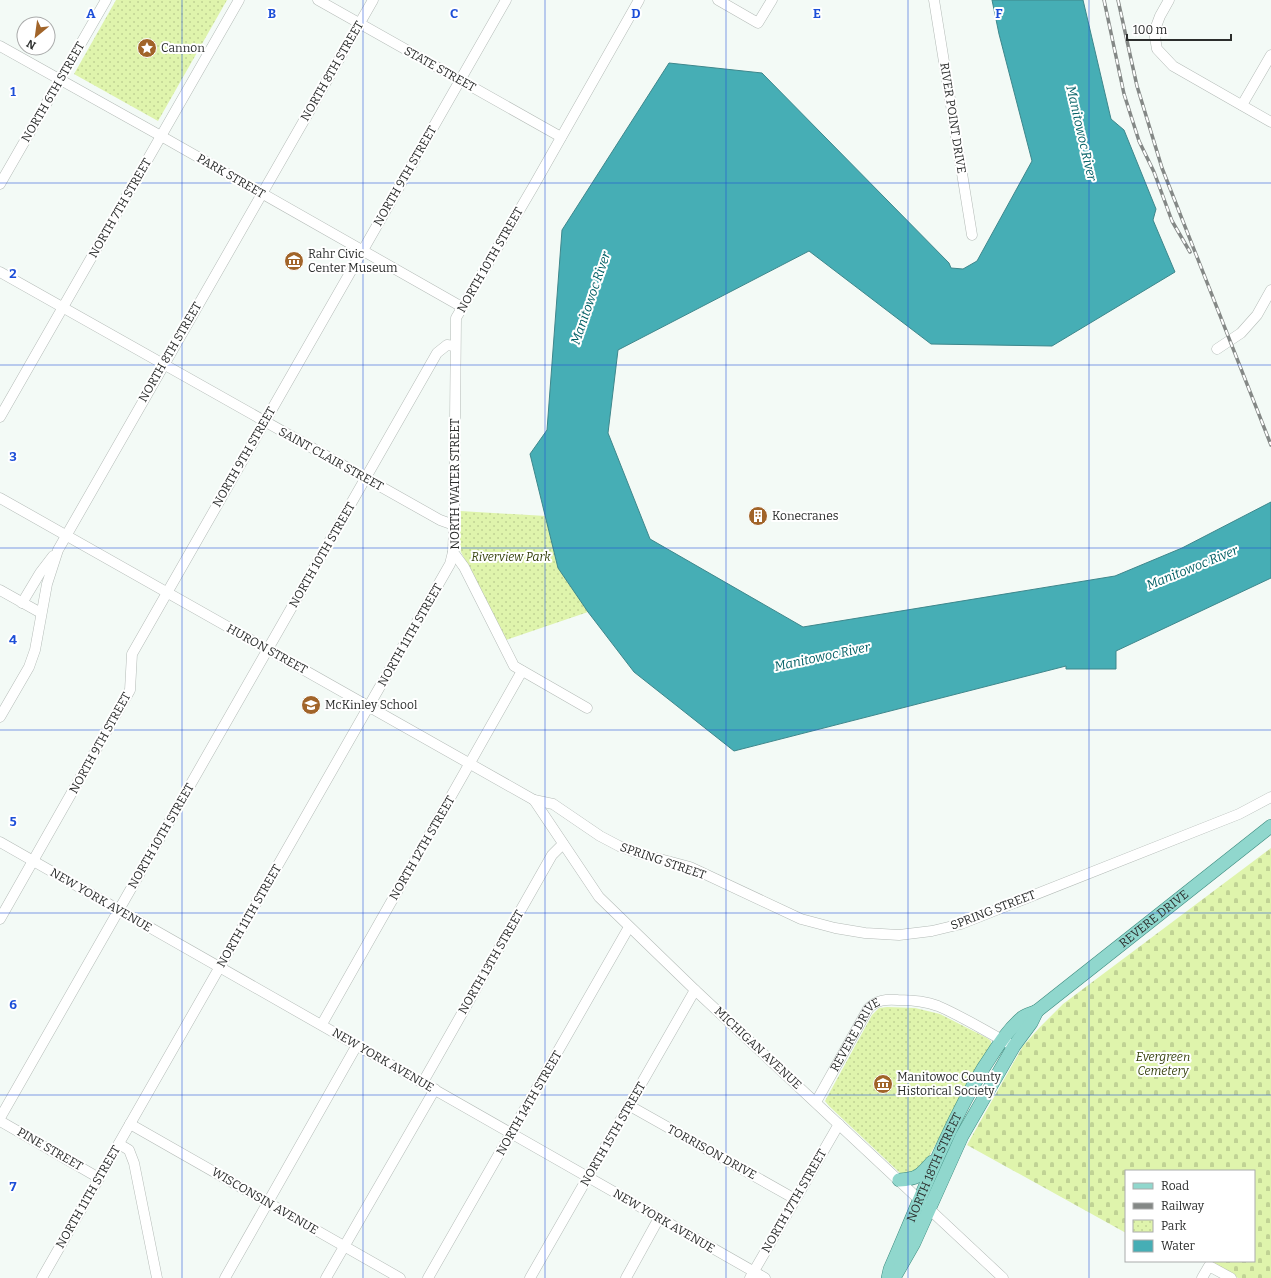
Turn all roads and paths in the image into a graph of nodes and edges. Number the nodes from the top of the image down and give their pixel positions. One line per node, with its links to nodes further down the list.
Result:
1 (106, 0): 14 (street, NORTH 6TH STREET)
2 (239, 0): 18 (street, NORTH 7TH STREET)
3 (318, 0): 11 (street, STATE STREET)
4 (373, 0): 11 (street, NORTH 8TH STREET)
5 (506, 0): 15 (street, NORTH 9TH STREET)
6 (639, 0): 19 (street, NORTH 10TH STREET)
7 (718, 0): 8 (street)
8 (772, 0)
9 (934, 0): 22 (street, RIVER POINT DRIVE)
10 (1169, 0): 16 (street)
11 (359, 23): 15 (street, STATE STREET); 21 (street, NORTH 8TH STREET)
12 (0, 46): 14 (street, PARK STREET)
13 (1271, 55): 16 (street)
14 (60, 80): 18 (street, PARK STREET); 20 (street, NORTH 6TH STREET)
15 (460, 80): 19 (street, STATE STREET); 23 (street, NORTH 9TH STREET)
16 (1242, 105): 17 (street)
17 (1271, 122)
18 (161, 136): 21 (street, PARK STREET); 27 (street, NORTH 7TH STREET)
19 (561, 137): 26 (street, NORTH 10TH STREET)
20 (0, 184)
21 (261, 194): 23 (street, PARK STREET); 30 (street, NORTH 8TH STREET)
22 (972, 235)
23 (362, 250): 26 (street, PARK STREET); 32 (street, NORTH 9TH STREET)
24 (0, 272): 27 (street, SAINT CLAIR STREET)
25 (1271, 290): 29 (street)
26 (462, 307): 28 (street, NORTH 10TH STREET)
27 (63, 308): 30 (street, SAINT CLAIR STREET); 31 (street, NORTH 7TH STREET)
28 (455, 346): 33 (street, NORTH 10TH STREET); 35 (street, NORTH WATER STREET)
29 (1217, 349)
30 (164, 364): 32 (street, SAINT CLAIR STREET); 36 (street, NORTH 8TH STREET)
31 (0, 417)
32 (265, 422): 33 (street, SAINT CLAIR STREET); 40 (street, NORTH 9TH STREET)
33 (366, 478): 35 (street, SAINT CLAIR STREET); 43 (street, NORTH 10TH STREET)
34 (0, 498): 36 (street, HURON STREET)
35 (454, 525): 38 (street, NORTH WATER STREET)
36 (66, 535): 37 (street, NORTH 8TH STREET); 40 (street, HURON STREET)
37 (58, 550): 41 (street); 42 (street, NORTH 8TH STREET)
38 (453, 552): 44 (street, NORTH WATER STREET); 45 (street, NORTH 11TH STREET)
39 (0, 590): 41 (street)
40 (166, 593): 43 (street, HURON STREET); 54 (street, NORTH 9TH STREET)
41 (22, 603): 42 (street)
42 (41, 613): 47 (street, NORTH 8TH STREET)
43 (268, 649): 45 (street, HURON STREET); 55 (street, NORTH 10TH STREET)
44 (522, 672): 46 (street, NORTH WATER STREET); 48 (street, NORTH 12TH STREET)
45 (370, 706): 48 (street, HURON STREET); 58 (street, NORTH 11TH STREET)
46 (587, 708)
47 (0, 717)
48 (470, 763): 50 (street, HURON STREET); 61 (street, NORTH 12TH STREET)
49 (1271, 797): 50 (street, SPRING STREET)
50 (534, 800): 53 (street, MICHIGAN AVENUE)
51 (1271, 826): 60 (main road, REVERE DRIVE)
52 (0, 842): 54 (street, NEW YORK AVENUE)
53 (563, 844): 57 (street, MICHIGAN AVENUE); 65 (street, NORTH 13TH STREET)
54 (33, 861): 55 (street, NEW YORK AVENUE); 56 (street, NORTH 9TH STREET)
55 (119, 910): 58 (street, NEW YORK AVENUE); 69 (street, NORTH 10TH STREET)
56 (0, 919)
57 (629, 927): 59 (street, MICHIGAN AVENUE); 73 (street, NORTH 14TH STREET)
58 (220, 967): 61 (street, NEW YORK AVENUE); 71 (street, NORTH 11TH STREET)
59 (695, 990): 67 (street, MICHIGAN AVENUE); 68 (street, NORTH 15TH STREET)
60 (1037, 1011): 62 (main road, REVERE DRIVE); 64 (main road, REVERE DRIVE)
61 (322, 1024): 63 (street, NEW YORK AVENUE)
62 (1001, 1040): 64 (street, REVERE DRIVE); 67 (street, REVERE DRIVE); 75 (main road, NORTH 18TH STREET)
63 (358, 1045): 65 (street, NEW YORK AVENUE); 81 (street)
64 (1014, 1046): 82 (main road, NORTH 18TH STREET)
65 (423, 1082): 66 (street, NEW YORK AVENUE)
66 (435, 1089): 73 (street, NEW YORK AVENUE); 84 (street)
67 (816, 1102): 72 (street, MICHIGAN AVENUE)
68 (630, 1106): 76 (street, NORTH 15TH STREET); 79 (street, TORRISON DRIVE)
69 (0, 1118)
70 (0, 1121): 77 (street, PINE STREET)
71 (130, 1124): 74 (street, NORTH 11TH STREET); 81 (street, WISCONSIN AVENUE)
72 (839, 1124): 78 (street, MICHIGAN AVENUE); 79 (street, NORTH 17TH STREET)
73 (511, 1133): 76 (street, NEW YORK AVENUE); 91 (street, NORTH 14TH STREET)
74 (119, 1144): 77 (street, NORTH 11TH STREET); 87 (street)
75 (939, 1154): 78 (main road); 80 (main road, NORTH 18TH STREET)
76 (588, 1177): 83 (street, NEW YORK AVENUE); 92 (street, NORTH 15TH STREET)
77 (99, 1178): 86 (street, NORTH 11TH STREET)
78 (898, 1180): 80 (street, MICHIGAN AVENUE)
79 (795, 1199): 85 (street, NORTH 17TH STREET)
80 (920, 1199): 82 (street, MICHIGAN AVENUE); 95 (main road, NORTH 18TH STREET)
81 (268, 1203): 84 (street, WISCONSIN AVENUE); 88 (street)
82 (930, 1209): 96 (main road, NORTH 18TH STREET); 97 (street, MICHIGAN AVENUE)
83 (659, 1218): 85 (street, NEW YORK AVENUE); 93 (street)
84 (344, 1246): 89 (street); 90 (street, WISCONSIN AVENUE)
85 (752, 1275): 94 (street, NEW YORK AVENUE)
86 (42, 1278)
87 (157, 1278)
88 (225, 1278)
89 (326, 1278)
90 (400, 1278)
91 (428, 1278)
92 (530, 1278)
93 (626, 1278)
94 (765, 1278)
95 (888, 1278)
96 (894, 1278)
97 (1003, 1278)
98 (1202, 1278): 99 (street)
99 (1231, 1278)

